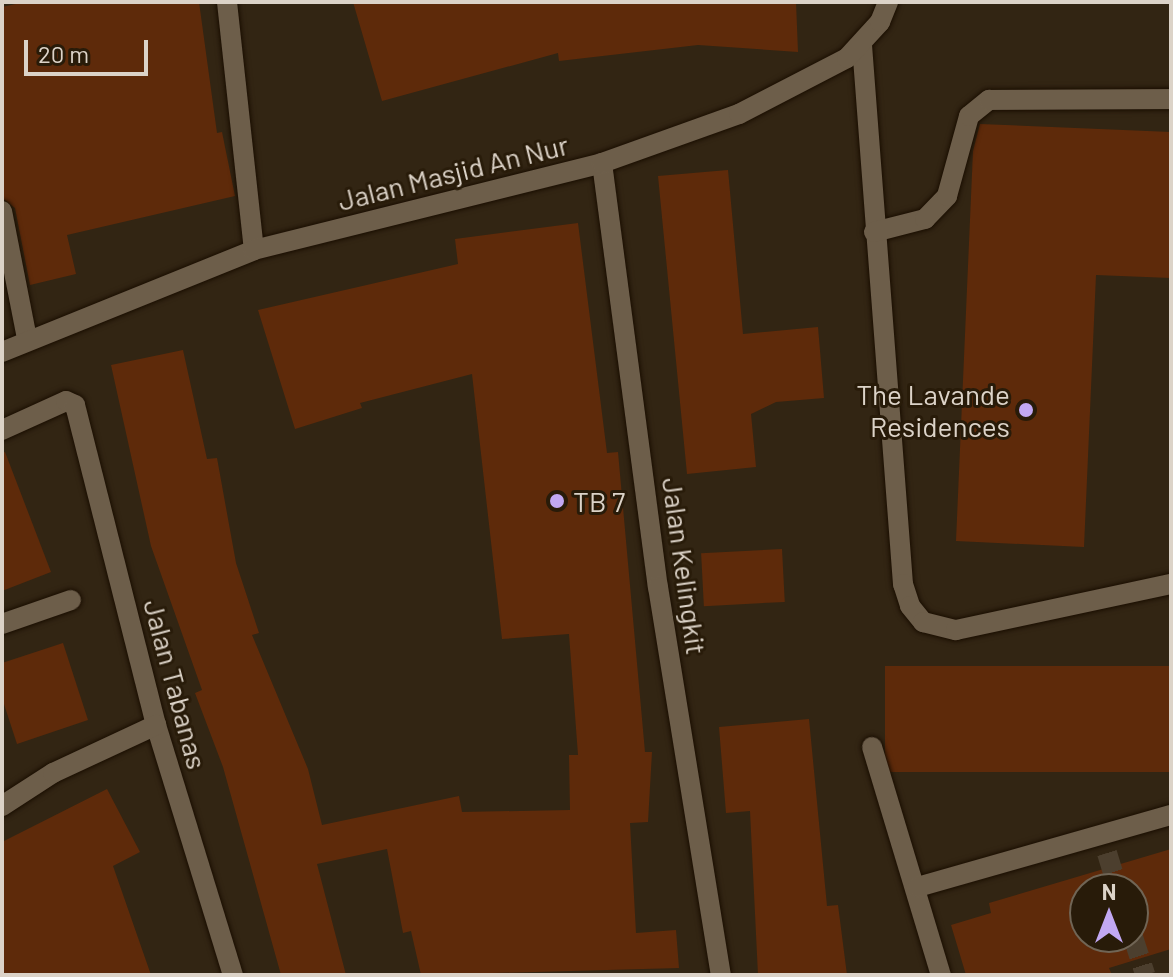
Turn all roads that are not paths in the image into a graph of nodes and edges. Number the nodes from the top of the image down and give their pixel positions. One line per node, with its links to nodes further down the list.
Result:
1 (227, 2): 8 (street)
2 (888, 2): 3 (street, Jalan Masjid An Nur)
3 (862, 45): 5 (street, Jalan Masjid An Nur); 7 (street)
4 (1171, 99): 7 (street)
5 (602, 163): 8 (street, Jalan Masjid An Nur); 20 (street, Jalan Kelingkit)
6 (2, 211): 9 (street)
7 (874, 232): 12 (street)
8 (254, 250): 9 (street, Jalan Masjid An Nur)
9 (27, 339): 10 (street, Jalan Masjid An Nur)
10 (2, 352)
11 (2, 430): 15 (street, Jalan Tabanas)
12 (1171, 584)
13 (71, 600): 14 (street)
14 (2, 624)
15 (156, 725): 17 (street); 21 (street, Jalan Tabanas)
16 (872, 747): 19 (street)
17 (2, 806)
18 (1171, 815): 19 (street)
19 (918, 887): 22 (street)
20 (716, 974)
21 (233, 975)
22 (941, 975)

